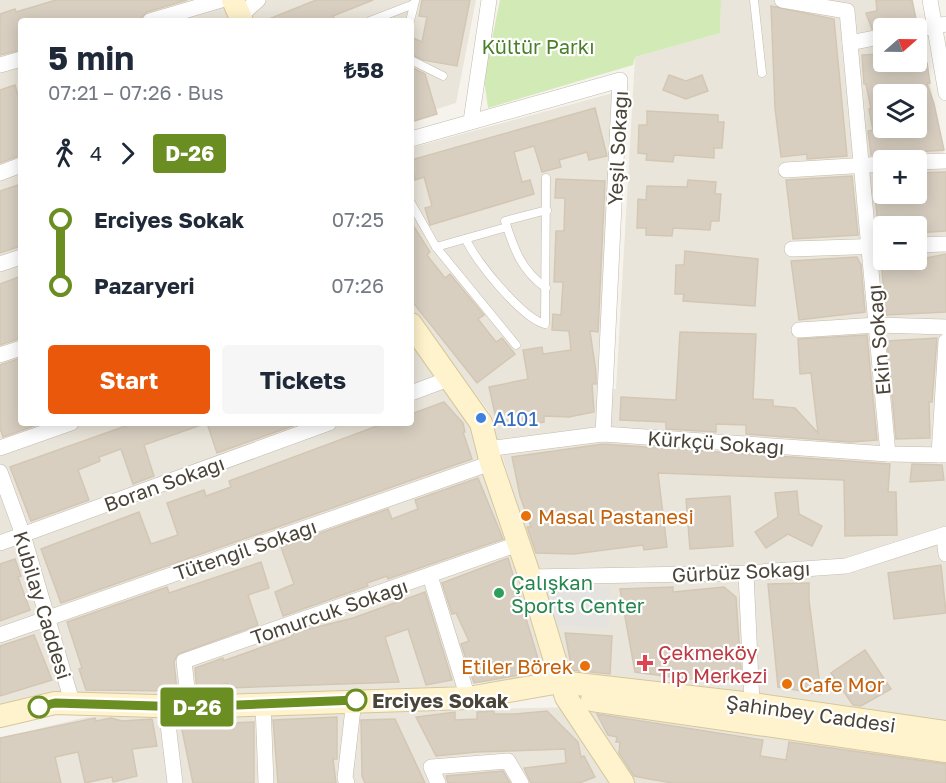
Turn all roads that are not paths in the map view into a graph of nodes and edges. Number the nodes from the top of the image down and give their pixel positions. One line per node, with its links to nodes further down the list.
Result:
1 (221, 0): 9 (street)
2 (258, 0): 8 (street)
3 (489, 0): 21 (street)
4 (754, 0): 18 (lane)
5 (782, 0): 14 (street, Ekin Sokağı)
6 (930, 0): 12 (street)
7 (415, 2): 10 (lane); 11 (lane)
8 (238, 12)
9 (160, 18)
10 (377, 18)
11 (411, 18)
12 (939, 26): 20 (street)
13 (873, 38): 14 (street)
14 (850, 43): 26 (street, Ekin Sokağı)
15 (18, 60): 17 (street)
16 (414, 62): 19 (lane)
17 (0, 65)
18 (762, 73)
19 (443, 76)
20 (946, 93)
21 (471, 121): 22 (street, Yeşil Sokağı); 57 (street, Yeşil Sokağı)
22 (414, 138)
23 (946, 160): 24 (street)
24 (927, 161)
25 (873, 164): 26 (street)
26 (862, 165): 28 (street); 33 (street, Ekin Sokağı)
27 (18, 166): 29 (street)
28 (786, 170)
29 (0, 173)
30 (546, 177): 32 (lane)
31 (414, 208): 39 (lane)
32 (547, 210): 34 (lane); 44 (lane)
33 (873, 224)
34 (507, 227): 35 (lane); 44 (lane)
35 (466, 239): 39 (lane); 44 (lane)
36 (946, 244): 37 (street)
37 (927, 245)
38 (873, 246): 40 (street)
39 (436, 247): 50 (lane)
40 (792, 249)
41 (18, 258): 42 (street)
42 (0, 264)
43 (877, 270): 45 (street, Ekin Sokağı)
44 (546, 288)
45 (877, 325): 46 (street); 48 (street); 59 (street, Ekin Sokağı)
46 (946, 327)
47 (414, 328): 53 (main road)
48 (799, 330)
49 (946, 341): 60 (street)
50 (516, 345)
51 (18, 349): 52 (street)
52 (0, 355)
53 (451, 378): 54 (street); 61 (main road)
54 (414, 392)
55 (62, 426): 58 (street)
56 (321, 426): 63 (street, Boran Sokağı)
57 (603, 434): 59 (street, Kürkçü Sokağı); 61 (street, Kürkçü Sokağı)
58 (0, 448)
59 (888, 454): 60 (street, Kürkçü Sokağı)
60 (943, 455)
61 (489, 456): 66 (main road); 71 (street, Tütengil Sokağı)
62 (0, 472): 63 (street, Kubilay Caddesi)
63 (23, 535): 65 (street, Boran Sokağı); 71 (street, Kubilay Caddesi)
64 (945, 535): 67 (street); 68 (street, Gürbüz Sokağı)
65 (0, 543)
66 (518, 544): 69 (street, Tomurcuk Sokağı); 70 (main road)
67 (946, 554)
68 (746, 573): 70 (street, Gürbüz Sokağı); 77 (street)
69 (430, 576): 74 (street); 80 (street, Tomurcuk Sokağı)
70 (530, 577): 73 (main road)
71 (46, 619): 72 (street, Tütengil Sokağı); 78 (street, Kubilay Caddesi)
72 (0, 635)
73 (563, 689): 74 (main road); 77 (main road, Şahinbey Caddesi); 84 (main road); 90 (main road)
74 (468, 698): 75 (main road)
75 (354, 700): 76 (main road); 87 (street)
76 (263, 704): 80 (main road); 86 (street)
77 (752, 704): 83 (main road, Şahinbey Caddesi)
78 (73, 705): 79 (main road); 81 (main road); 82 (main road)
79 (166, 707): 80 (main road); 85 (street)
80 (189, 707)
81 (0, 716)
82 (0, 730)
83 (946, 732)
84 (946, 751)
85 (170, 782)
86 (266, 783)
87 (347, 783)
88 (438, 783): 89 (street)
89 (521, 783)
90 (623, 783)

